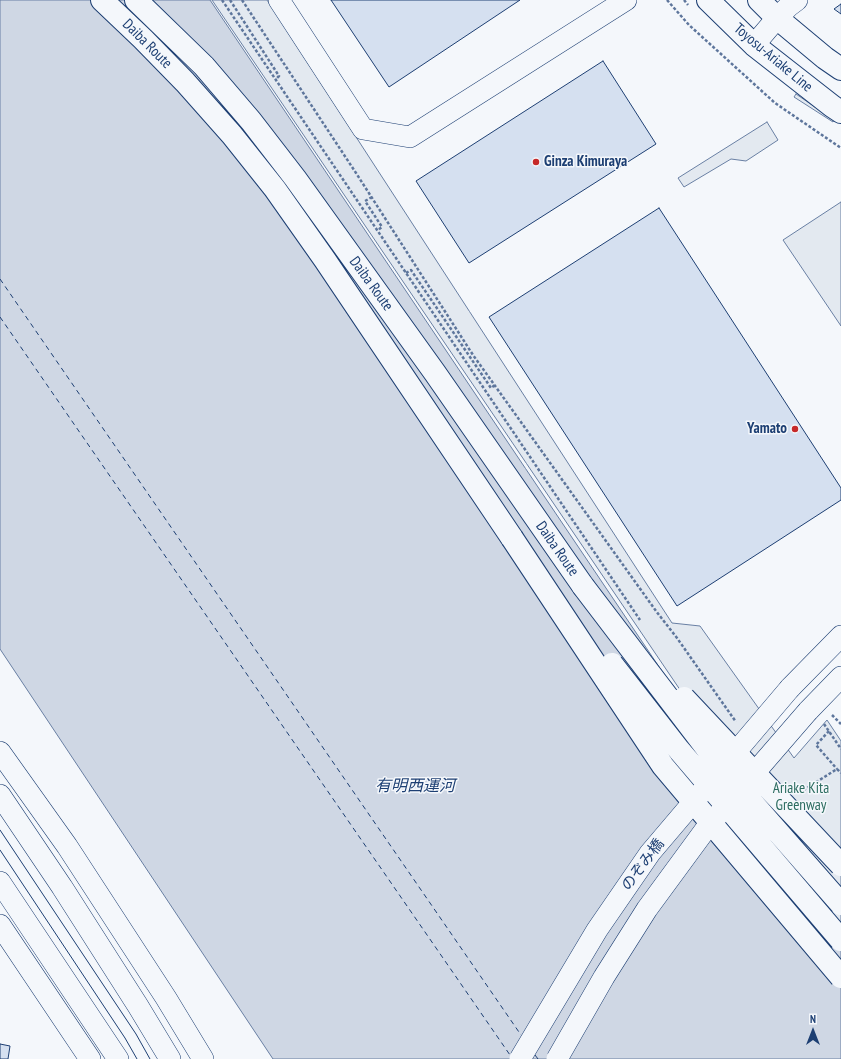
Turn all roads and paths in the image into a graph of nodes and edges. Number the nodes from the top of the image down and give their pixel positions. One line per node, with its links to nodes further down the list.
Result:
1 (102, 0): 22 (main road, Daiba Route)
2 (136, 0): 23 (main road, Daiba Route)
3 (222, 0): 15 (path)
4 (230, 0): 15 (path)
5 (242, 0): 18 (path)
6 (279, 0): 7 (street)
7 (626, 0)
8 (667, 0): 17 (path)
9 (708, 0): 13 (main road, Toyosu-Ariake Line)
10 (759, 0): 12 (main road)
11 (798, 0): 12 (street)
12 (777, 18): 13 (street); 14 (main road)
13 (754, 45): 16 (main road, Toyosu-Ariake Line)
14 (841, 69)
15 (276, 79): 19 (path)
16 (841, 112)
17 (841, 148)
18 (372, 197): 19 (path); 21 (path)
19 (378, 230): 20 (path)
20 (406, 273): 21 (path); 24 (path)
21 (495, 385): 30 (path)
22 (512, 538): 43 (main road, bridge); 44 (main road, bridge)
23 (583, 586): 38 (main road, bridge); 41 (main road, bridge)
24 (640, 620)
25 (841, 636): 50 (street, のぞみ橋, bridge)
26 (841, 677): 51 (street, のぞみ橋, bridge)
27 (832, 715): 29 (path)
28 (824, 724): 31 (path)
29 (841, 724)
30 (740, 728)
31 (829, 731): 32 (path); 34 (path)
32 (841, 749)
33 (0, 752): 49 (street)
34 (837, 768): 35 (path); 37 (path)
35 (841, 774)
36 (0, 795): 48 (street)
37 (797, 795)
38 (841, 865)
39 (0, 882): 45 (street)
40 (0, 890): 45 (street)
41 (841, 904)
42 (0, 925): 46 (street)
43 (841, 940)
44 (841, 977)
45 (72, 989): 47 (street)
46 (90, 1059)
47 (118, 1059)
48 (170, 1059)
49 (203, 1059)
50 (520, 1059)
51 (557, 1059)

